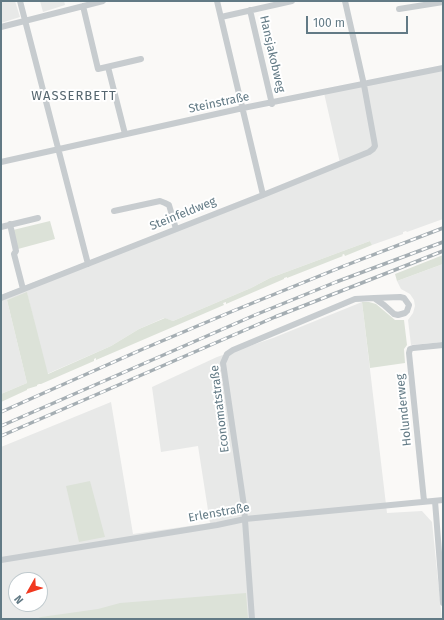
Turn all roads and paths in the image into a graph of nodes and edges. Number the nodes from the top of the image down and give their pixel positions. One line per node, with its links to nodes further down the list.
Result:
1 (20, 1): 11 (street)
2 (103, 1): 7 (street)
3 (217, 1): 10 (street)
4 (292, 1): 9 (street, Hansjakobweg)
5 (345, 1): 16 (street)
6 (443, 2): 8 (street)
7 (83, 6): 11 (street); 14 (street)
8 (399, 9)
9 (250, 10): 10 (street, Hansjakobweg); 17 (street, Hansjakobweg)
10 (221, 16): 18 (street)
11 (25, 21): 12 (street); 20 (street)
12 (1, 27)
13 (141, 59): 14 (street)
14 (108, 67): 19 (street)
15 (443, 68): 16 (street, Steinstraße)
16 (364, 85): 17 (street, Steinstraße); 22 (street, Steinfeldweg)
17 (272, 104): 18 (street, Steinstraße)
18 (243, 108): 19 (street, Steinstraße); 22 (street)
19 (126, 134): 20 (street, Steinstraße)
20 (58, 148): 21 (street, Steinstraße); 28 (street)
21 (1, 162)
22 (263, 195): 27 (street, Steinfeldweg)
23 (114, 211): 27 (street)
24 (38, 218): 25 (street)
25 (10, 224): 26 (street); 29 (street)
26 (1, 227)
27 (176, 229): 28 (street, Steinfeldweg)
28 (88, 264): 29 (street, Steinfeldweg)
29 (23, 289): 30 (street, Steinfeldweg)
30 (1, 298)
31 (374, 298): 31 (street, Economatstraße); 36 (street, Economatstraße)
32 (443, 345): 35 (street, Holunderweg)
33 (435, 500): 34 (street, Erlenstraße); 35 (street, Erlenstraße); 38 (street)
34 (443, 500)
35 (424, 501): 36 (street, Erlenstraße)
36 (245, 519): 37 (street, Erlenstraße); 39 (street, Economatstraße)
37 (1, 560)
38 (443, 603)
39 (252, 619)

